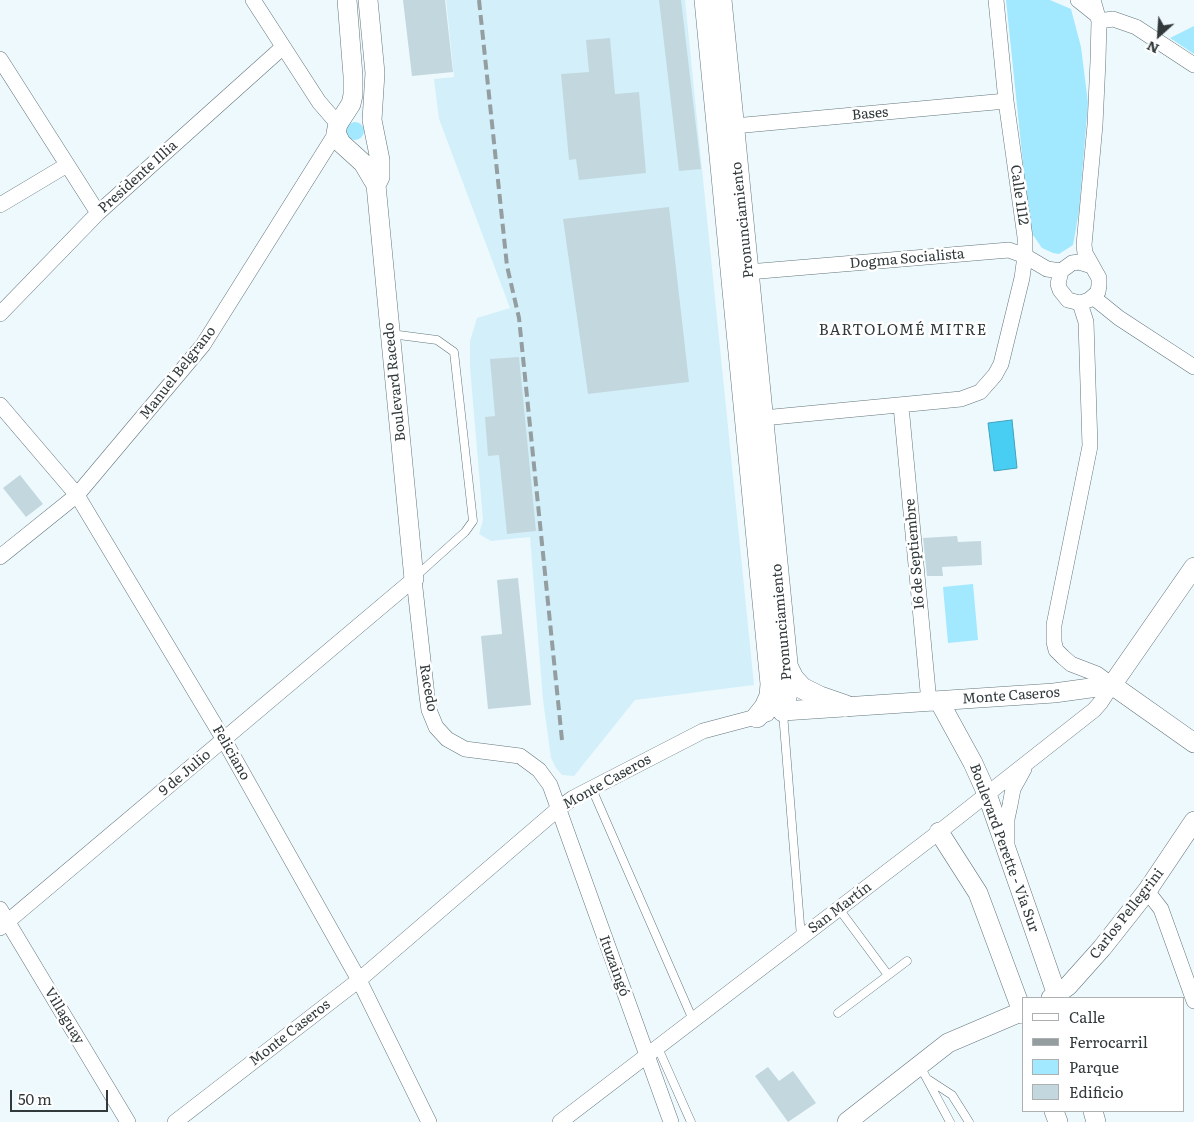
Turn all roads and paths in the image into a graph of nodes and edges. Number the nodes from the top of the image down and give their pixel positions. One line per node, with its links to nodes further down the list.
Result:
1 (253, 0): 10 (street)
2 (347, 0): 14 (street)
3 (368, 0): 16 (street, Boulevard Racedo)
4 (705, 0): 38 (main road, Pronunciamiento)
5 (721, 0): 15 (main road, Pronunciamiento)
6 (996, 0): 13 (street, Calle 1112)
7 (1078, 0): 9 (street)
8 (1093, 0): 9 (street)
9 (1098, 18): 12 (street); 23 (street)
10 (282, 47): 14 (street); 21 (street, Presidente Illia)
11 (0, 59): 18 (street)
12 (1194, 65)
13 (1006, 101): 15 (street, Bases); 22 (street, Calle 1112)
14 (340, 125): 16 (street); 17 (street, Boulevard Racedo); 33 (street, Manuel Belgrano)
15 (734, 126): 24 (main road, Pronunciamiento)
16 (373, 128): 17 (street); 19 (street, Boulevard Racedo)
17 (348, 149): 19 (street, Boulevard Racedo)
18 (67, 165): 20 (street); 21 (street)
19 (376, 185): 28 (street, Boulevard Racedo)
20 (0, 205)
21 (98, 213): 27 (street, Presidente Illia)
22 (1025, 256): 24 (street, Dogma Socialista); 25 (street, Dogma Socialista); 31 (street, Calle 1112)
23 (1092, 266): 25 (street); 26 (street)
24 (748, 272): 32 (main road, Pronunciamiento)
25 (1061, 272): 26 (street)
26 (1087, 300): 29 (street); 39 (street)
27 (0, 314)
28 (391, 334): 36 (street, Boulevard Racedo); 36 (lane)
29 (1194, 367)
30 (0, 405): 33 (street, Feliciano)
31 (900, 406): 32 (street); 40 (street, 16 de Septiembre)
32 (763, 418): 37 (main road, Pronunciamiento)
33 (77, 495): 34 (street, Manuel Belgrano); 44 (street, Feliciano)
34 (0, 557)
35 (1194, 567): 39 (street)
36 (414, 579): 44 (street, 9 de Julio); 49 (street, Racedo)
37 (787, 666): 41 (main road); 42 (main road, Pronunciamiento)
38 (771, 684): 42 (main road, Pronunciamiento); 43 (main road)
39 (1112, 685): 40 (street, Monte Caseros); 45 (street); 46 (street, San Martín)
40 (934, 702): 41 (street, Monte Caseros); 48 (street, Boulevard Perette - Vía Sur)
41 (846, 706): 42 (street, Monte Caseros)
42 (783, 711): 43 (street, Monte Caseros); 56 (lane)
43 (757, 717): 47 (street, Monte Caseros)
44 (224, 740): 55 (street, 9 de Julio); 59 (street, Feliciano)
45 (1194, 743)
46 (1028, 761): 48 (street, San Martín); 52 (street)
47 (592, 789): 49 (street, Monte Caseros); 64 (lane)
48 (987, 794): 51 (street, San Martín); 52 (street, Boulevard Perette - Vía Sur)
49 (558, 809): 59 (street, Monte Caseros); 65 (street, Ituzaingó)
50 (1194, 821): 53 (street, Carlos Pellegrini)
51 (939, 832): 54 (street, San Martín); 62 (street)
52 (1007, 852): 60 (street, Boulevard Perette - Vía Sur)
53 (1147, 891): 60 (street, Carlos Pellegrini); 61 (street)
54 (839, 908): 56 (street, San Martín); 58 (lane)
55 (2, 919): 67 (street, Villaguay)
56 (801, 938): 64 (street, San Martín)
57 (908, 961): 58 (lane)
58 (888, 975): 63 (lane)
59 (358, 980): 68 (street, Monte Caseros); 69 (street, Feliciano)
60 (1056, 997)
61 (1194, 1001)
62 (1022, 1012): 66 (street)
63 (838, 1013)
64 (693, 1020): 65 (street, San Martín)
65 (652, 1052): 70 (street, San Martín); 71 (street, Ituzaingó); 72 (lane)
66 (923, 1072): 73 (street); 74 (lane); 75 (lane)
67 (128, 1122)
68 (175, 1122)
69 (429, 1122)
70 (560, 1122)
71 (671, 1122)
72 (691, 1122)
73 (846, 1122)
74 (950, 1122)
75 (968, 1122)

